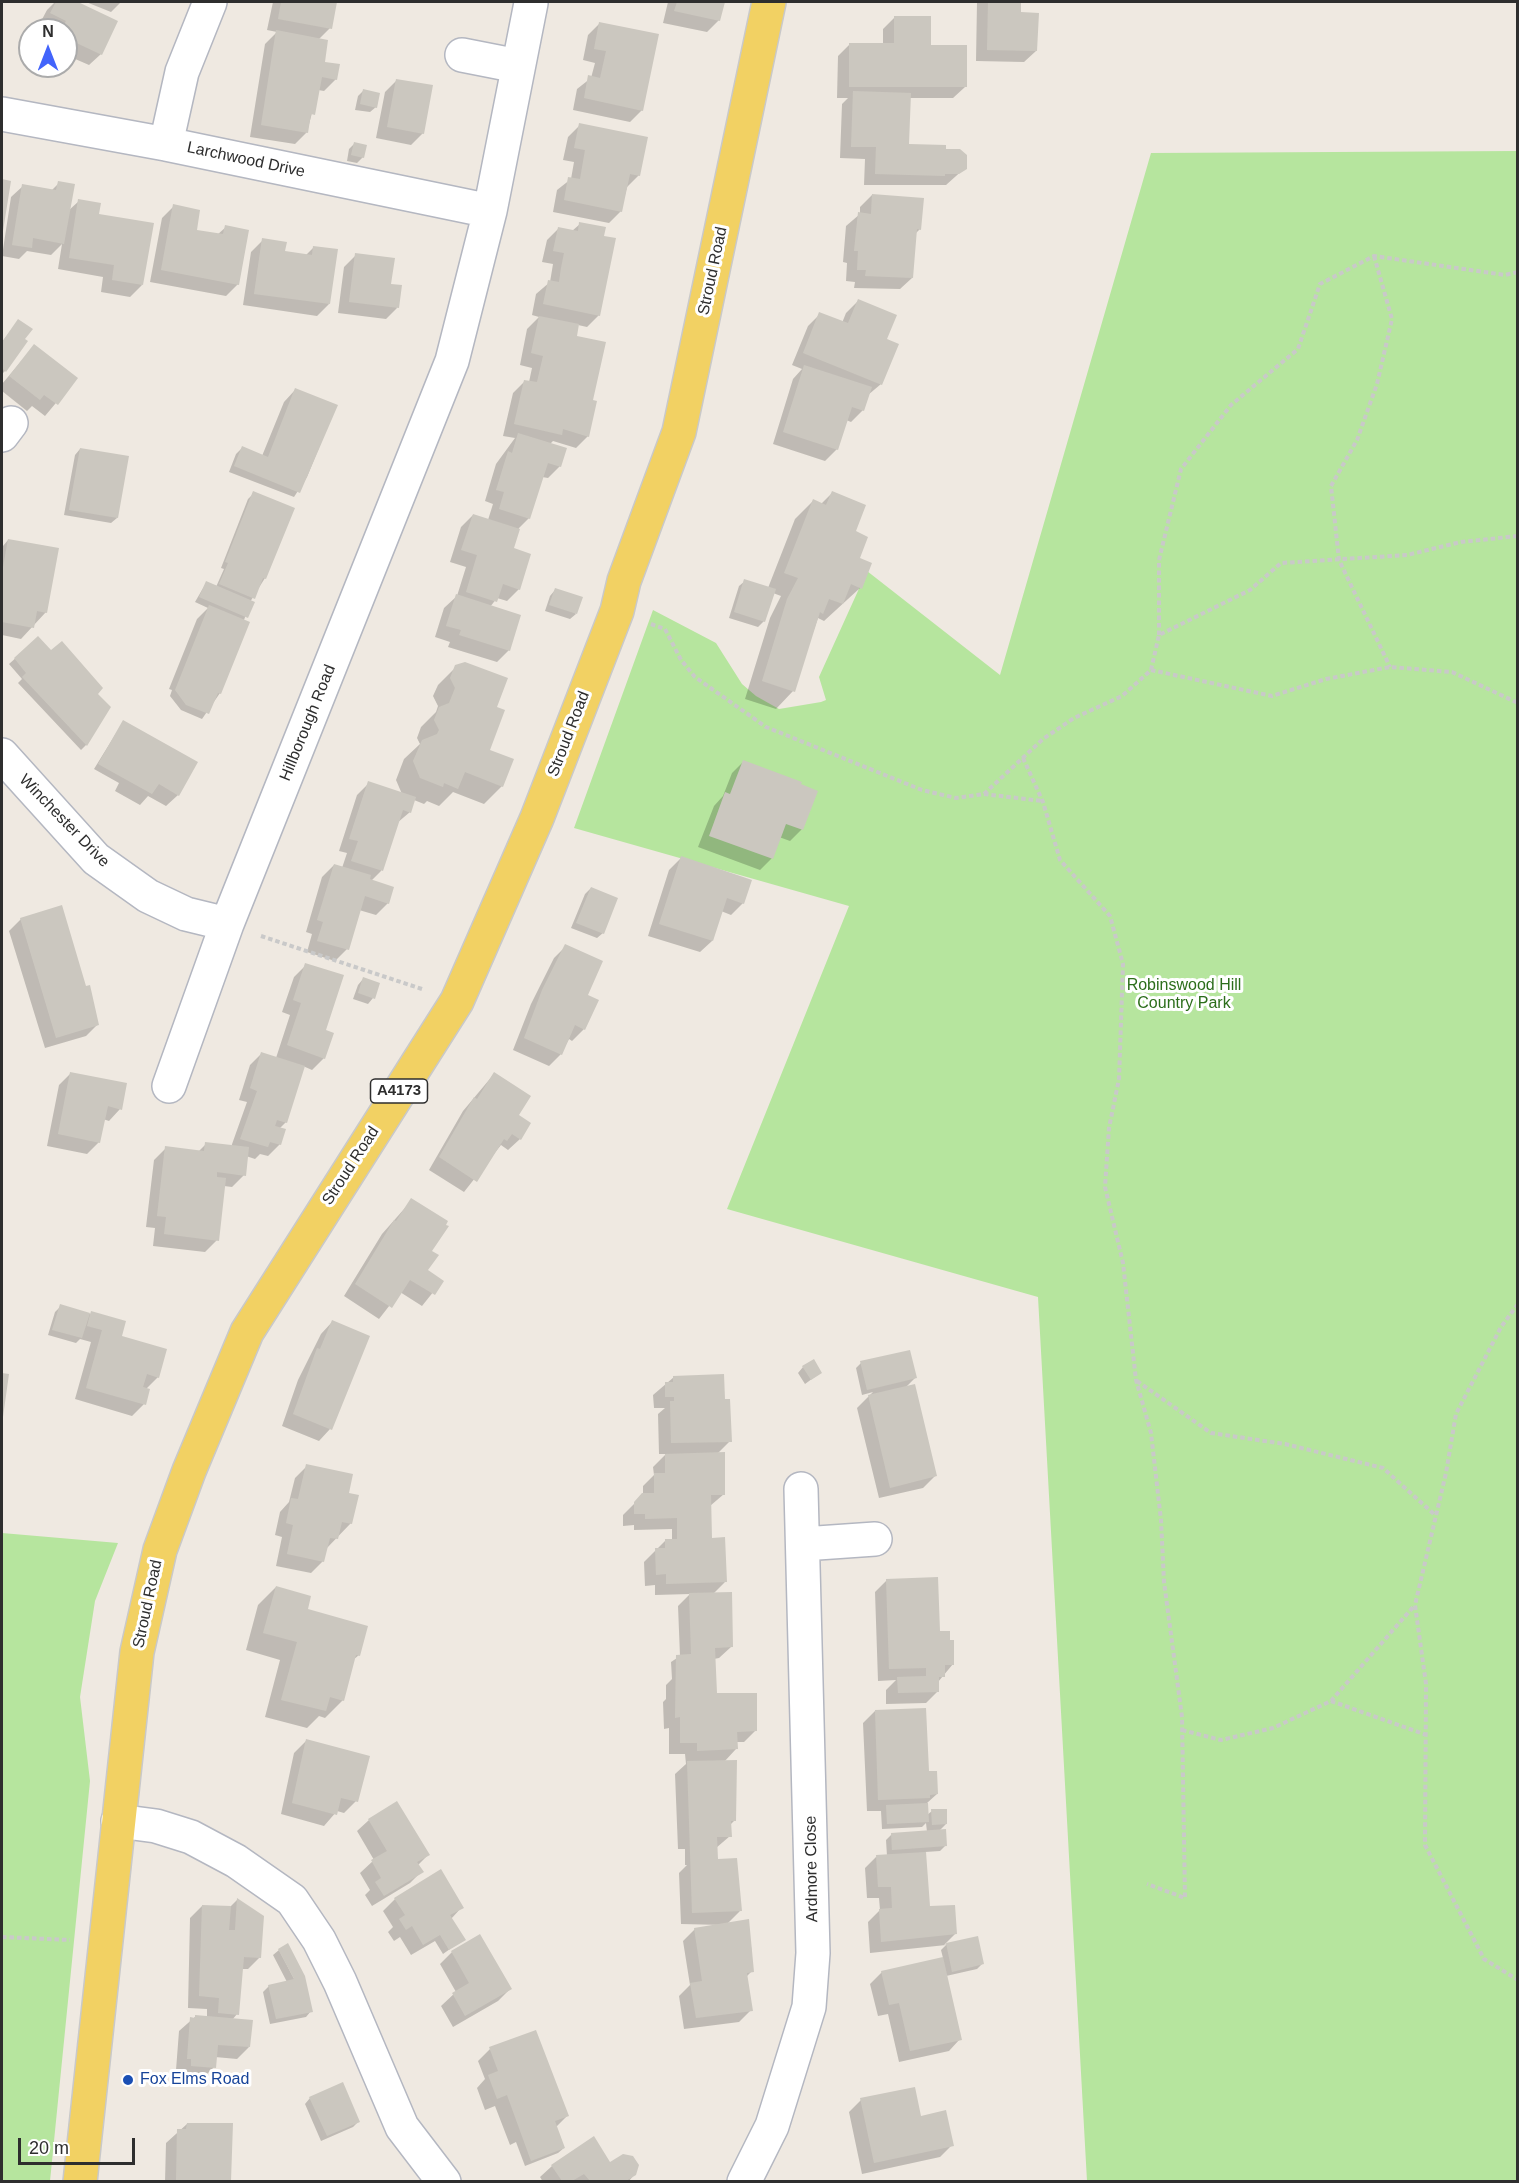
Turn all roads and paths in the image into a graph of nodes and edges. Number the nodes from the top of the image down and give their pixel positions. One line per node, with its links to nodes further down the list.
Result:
1 (210, 2): 7 (street)
2 (769, 2): 13 (main road, Stroud Road / A4173)
3 (531, 3): 5 (street)
4 (462, 55): 5 (street)
5 (518, 66): 8 (street)
6 (2, 114): 7 (street, Larchwood Drive)
7 (166, 144): 8 (street, Larchwood Drive)
8 (490, 211): 22 (street, Hillborough Road)
9 (1374, 256): 10 (path); 12 (path); 14 (path)
10 (1518, 272)
11 (1518, 536): 12 (path)
12 (1339, 560): 14 (path); 15 (path)
13 (617, 611): 20 (path); 23 (main road, Stroud Road / A4173)
14 (1159, 635): 16 (path)
15 (1390, 667): 16 (path); 17 (path)
16 (1150, 670): 19 (path)
17 (1518, 703)
18 (2, 755): 22 (street, Winchester Drive)
19 (1023, 758): 20 (path); 21 (path)
20 (984, 794): 21 (path)
21 (1043, 801): 26 (path)
22 (227, 924): 23 (path); 24 (street, Hillborough Road)
23 (457, 1001): 35 (main road, Stroud Road / A4173)
24 (169, 1086)
25 (1518, 1304): 28 (path)
26 (1136, 1380): 28 (path); 33 (path)
27 (801, 1489): 30 (street, Ardmore Close)
28 (1435, 1515): 31 (path)
29 (875, 1539): 30 (street)
30 (803, 1544): 42 (street, Ardmore Close)
31 (1415, 1605): 32 (path); 34 (path)
32 (1331, 1701): 33 (path); 34 (path)
33 (1182, 1730): 36 (path)
34 (1427, 1736): 39 (path)
35 (118, 1821): 38 (main road, Stroud Road / A4173); 41 (street)
36 (1147, 1884)
37 (2, 1937): 38 (path)
38 (108, 1939): 40 (main road, Stroud Road / A4173)
39 (1518, 1980)
40 (80, 2181)
41 (444, 2181)
42 (744, 2181)

